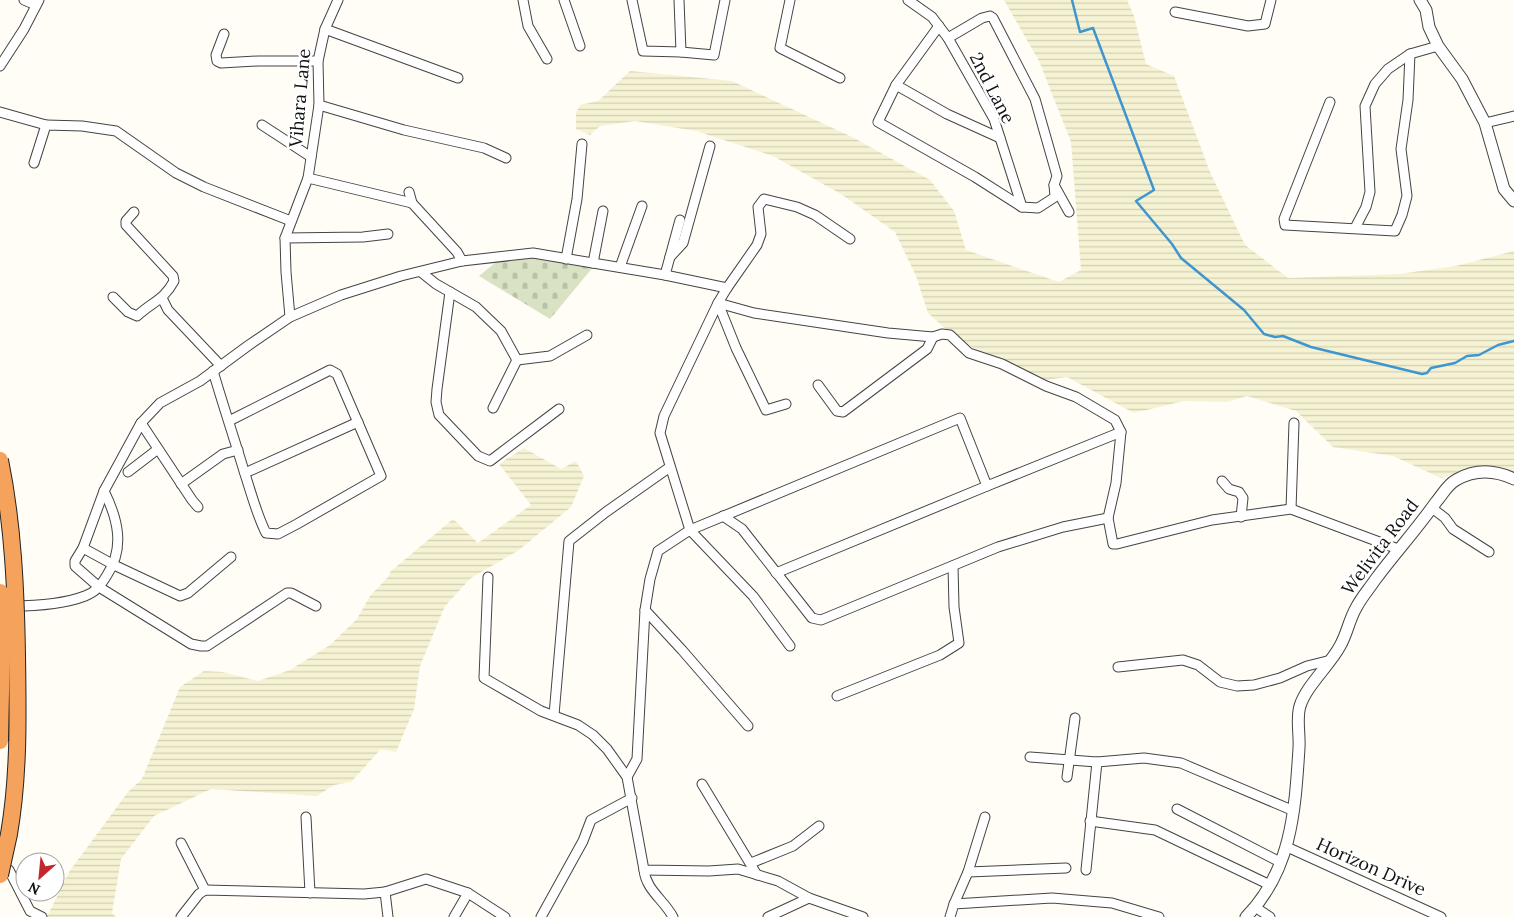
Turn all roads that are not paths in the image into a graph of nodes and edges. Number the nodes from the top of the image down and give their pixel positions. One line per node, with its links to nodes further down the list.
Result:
1 (24, 0): 12 (street)
2 (338, 0): 15 (street, Vihara Lane)
3 (523, 0): 22 (street)
4 (564, 0): 18 (street)
5 (632, 0): 20 (street)
6 (678, 0): 20 (street)
7 (725, 0): 20 (street)
8 (790, 0): 26 (street)
9 (908, 0): 14 (street, 2nd Lane)
10 (1271, 0): 13 (street)
11 (1420, 0): 19 (street)
12 (38, 2): 24 (street)
13 (1176, 12)
14 (939, 26): 17 (street, 2nd Lane); 27 (street)
15 (325, 29): 23 (street, Vihara Lane); 25 (street)
16 (224, 34): 23 (street)
17 (948, 38): 35 (street, 2nd Lane); 42 (street)
18 (580, 46)
19 (1438, 46): 21 (street); 32 (street)
20 (681, 52)
21 (1410, 54): 54 (street); 54 (street)
22 (547, 59)
23 (318, 60): 29 (street, Vihara Lane)
24 (0, 66)
25 (458, 78)
26 (840, 78)
27 (896, 85): 35 (street); 48 (street)
28 (1330, 102): 54 (street)
29 (319, 105): 38 (street, Vihara Lane); 39 (street)
30 (0, 112): 33 (street)
31 (1514, 116): 32 (street)
32 (1485, 123): 43 (street)
33 (46, 125): 40 (street); 53 (street)
34 (262, 125): 38 (street)
35 (1000, 138): 48 (street, 2nd Lane)
36 (582, 144): 59 (street)
37 (710, 146): 58 (street)
38 (311, 157): 41 (street, Vihara Lane)
39 (506, 158)
40 (34, 163)
41 (308, 178): 46 (street); 53 (street, Vihara Lane)
42 (1054, 185): 48 (street); 51 (street)
43 (1509, 187): 45 (street)
44 (409, 192): 46 (street)
45 (1514, 200)
46 (412, 203): 60 (street)
47 (642, 206): 62 (street)
48 (1022, 207)
49 (603, 211): 61 (street)
50 (134, 212): 68 (street)
51 (1068, 212)
52 (680, 220): 58 (street)
53 (291, 221): 56 (street, Vihara Lane)
54 (1355, 228)
55 (388, 234): 56 (street)
56 (286, 238): 70 (street, Vihara Lane)
57 (850, 239): 65 (street)
58 (670, 256): 64 (street)
59 (566, 258): 60 (street); 61 (street)
60 (462, 261): 63 (street)
61 (593, 263): 62 (street)
62 (620, 267): 64 (street)
63 (421, 272): 66 (street); 70 (street)
64 (665, 275): 65 (street)
65 (727, 288): 69 (street)
66 (450, 292): 73 (street); 78 (street)
67 (113, 298): 68 (street)
68 (162, 298): 74 (street)
69 (718, 302): 72 (street); 76 (street); 87 (street)
70 (290, 317): 74 (street)
71 (587, 335): 73 (street)
72 (933, 337): 75 (street); 83 (street)
73 (517, 360): 77 (street)
74 (217, 368): 79 (street); 81 (street)
75 (818, 385)
76 (786, 404)
77 (493, 408)
78 (559, 409)
79 (229, 421): 80 (street); 85 (street)
80 (358, 422): 89 (street); 89 (street)
81 (140, 423): 84 (street); 94 (street)
82 (1294, 423): 97 (street)
83 (1121, 432): 93 (street); 100 (street)
84 (158, 449): 88 (street); 92 (street)
85 (238, 450): 89 (street); 92 (street)
86 (0, 460): 145 (highway, bridge)
87 (670, 467): 101 (street); 119 (street)
88 (128, 472)
89 (245, 473)
90 (1514, 479): 96 (street, Welivita Road)
91 (1222, 481): 99 (street)
92 (181, 484): 95 (street)
93 (986, 486): 98 (street); 108 (street)
94 (104, 491): 102 (street); 106 (street)
95 (198, 507)
96 (1432, 508): 103 (street, Welivita Road); 104 (street)
97 (1291, 509): 99 (street); 103 (street)
98 (723, 516): 101 (street); 108 (street)
99 (1241, 517): 100 (street)
100 (1108, 518): 107 (street)
101 (690, 530): 114 (street); 115 (street)
102 (83, 548): 106 (street); 110 (street)
103 (1398, 549): 116 (street, Welivita Road)
104 (1489, 552)
105 (232, 557): 106 (street)
106 (114, 565): 110 (street)
107 (954, 566): 108 (street); 118 (street)
108 (776, 573)
109 (488, 577): 119 (street)
110 (100, 588): 112 (street); 113 (street)
111 (0, 592): 122 (highway, bridge)
112 (0, 606)
113 (316, 606)
114 (645, 610): 121 (street); 126 (street)
115 (790, 646)
116 (1331, 660): 117 (street); 131 (street, Welivita Road)
117 (1118, 667)
118 (837, 696)
119 (554, 715): 126 (street)
120 (1075, 718): 124 (street)
121 (748, 726)
122 (0, 741)
123 (1030, 757): 124 (street)
124 (1070, 759): 125 (street); 127 (street)
125 (1097, 762): 131 (street); 134 (street)
126 (627, 777): 129 (street)
127 (1067, 777)
128 (702, 784): 140 (street)
129 (632, 798): 142 (street); 160 (street)
130 (1177, 809): 138 (street)
131 (1294, 810): 137 (street, Welivita Road)
132 (306, 817): 150 (street)
133 (986, 817): 144 (street)
134 (1090, 821): 143 (street); 147 (street)
135 (819, 826): 140 (street)
136 (181, 843): 148 (street)
137 (1287, 847): 138 (street, Welivita Road); 168 (street, Horizon Drive)
138 (1280, 862): 147 (street, Welivita Road)
139 (0, 863): 155 (street)
140 (751, 863): 146 (street)
141 (1066, 868): 144 (street)
142 (644, 870): 146 (street); 161 (street)
143 (1086, 870)
144 (968, 872): 153 (street)
145 (0, 875)
146 (757, 875): 152 (street)
147 (1270, 885): 154 (street, Welivita Road)
148 (204, 890): 150 (street); 156 (street)
149 (385, 892): 150 (street); 151 (street); 157 (street)
150 (310, 893)
151 (468, 893): 158 (street); 159 (street)
152 (809, 898): 162 (street); 163 (street)
153 (954, 904): 164 (street); 165 (street)
154 (1255, 907): 166 (street, Welivita Road); 167 (street)
155 (42, 917)
156 (181, 917)
157 (388, 917)
158 (454, 917)
159 (505, 917)
160 (541, 917)
161 (673, 917)
162 (768, 917)
163 (863, 917)
164 (950, 917)
165 (1159, 917)
166 (1246, 917)
167 (1270, 917)
168 (1441, 917)

